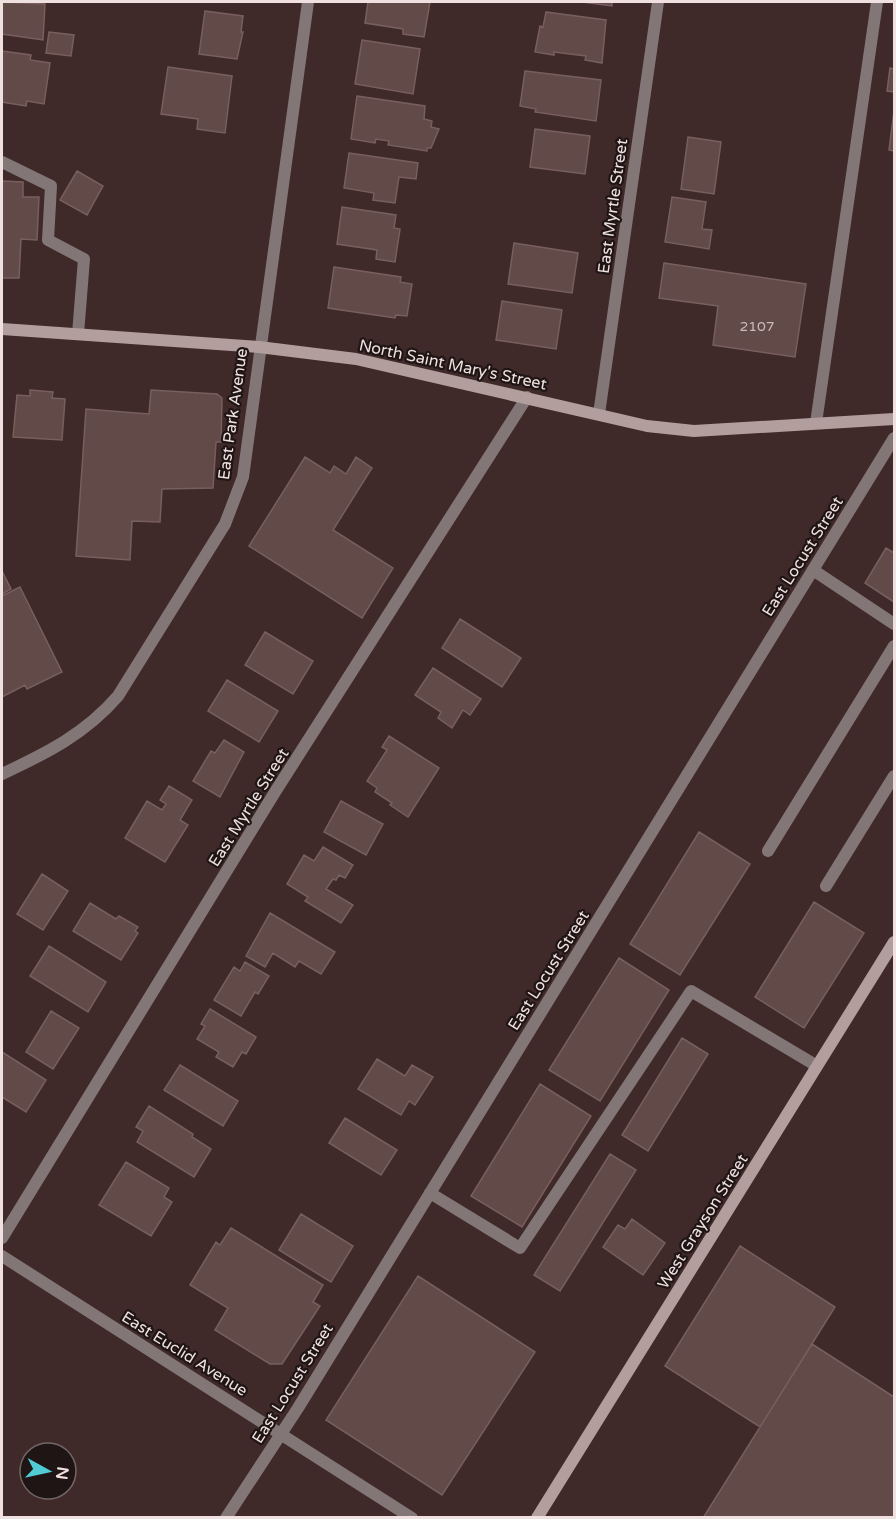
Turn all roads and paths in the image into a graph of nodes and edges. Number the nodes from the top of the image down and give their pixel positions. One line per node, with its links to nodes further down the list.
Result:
1 (308, 2): 7 (street, East Park Avenue)
2 (658, 2): 9 (street, East Myrtle Street)
3 (877, 2): 11 (street)
4 (2, 162): 6 (street)
5 (2, 329): 6 (main road, North Saint Mary's Street)
6 (78, 334): 7 (main road, North Saint Mary's Street)
7 (259, 347): 8 (main road, North Saint Mary's Street); 16 (street, East Park Avenue)
8 (527, 397): 9 (main road, North Saint Mary's Street); 23 (street, East Myrtle Street)
9 (599, 414): 11 (main road, North Saint Mary's Street)
10 (894, 419): 11 (main road, North Saint Mary's Street)
11 (816, 423)
12 (894, 438): 13 (street, East Locust Street)
13 (813, 570): 14 (street); 22 (street, East Locust Street)
14 (894, 624)
15 (894, 646): 18 (street)
16 (2, 774)
17 (894, 776): 19 (street)
18 (768, 851)
19 (826, 885)
20 (894, 942): 21 (main road, West Grayson Street)
21 (818, 1066): 22 (street); 28 (main road, West Grayson Street)
22 (430, 1193): 25 (street, East Locust Street)
23 (2, 1238)
24 (2, 1256): 25 (street, East Euclid Avenue)
25 (282, 1434): 26 (street, East Locust Street); 27 (street, East Euclid Avenue)
26 (226, 1518)
27 (412, 1518)
28 (537, 1518)

